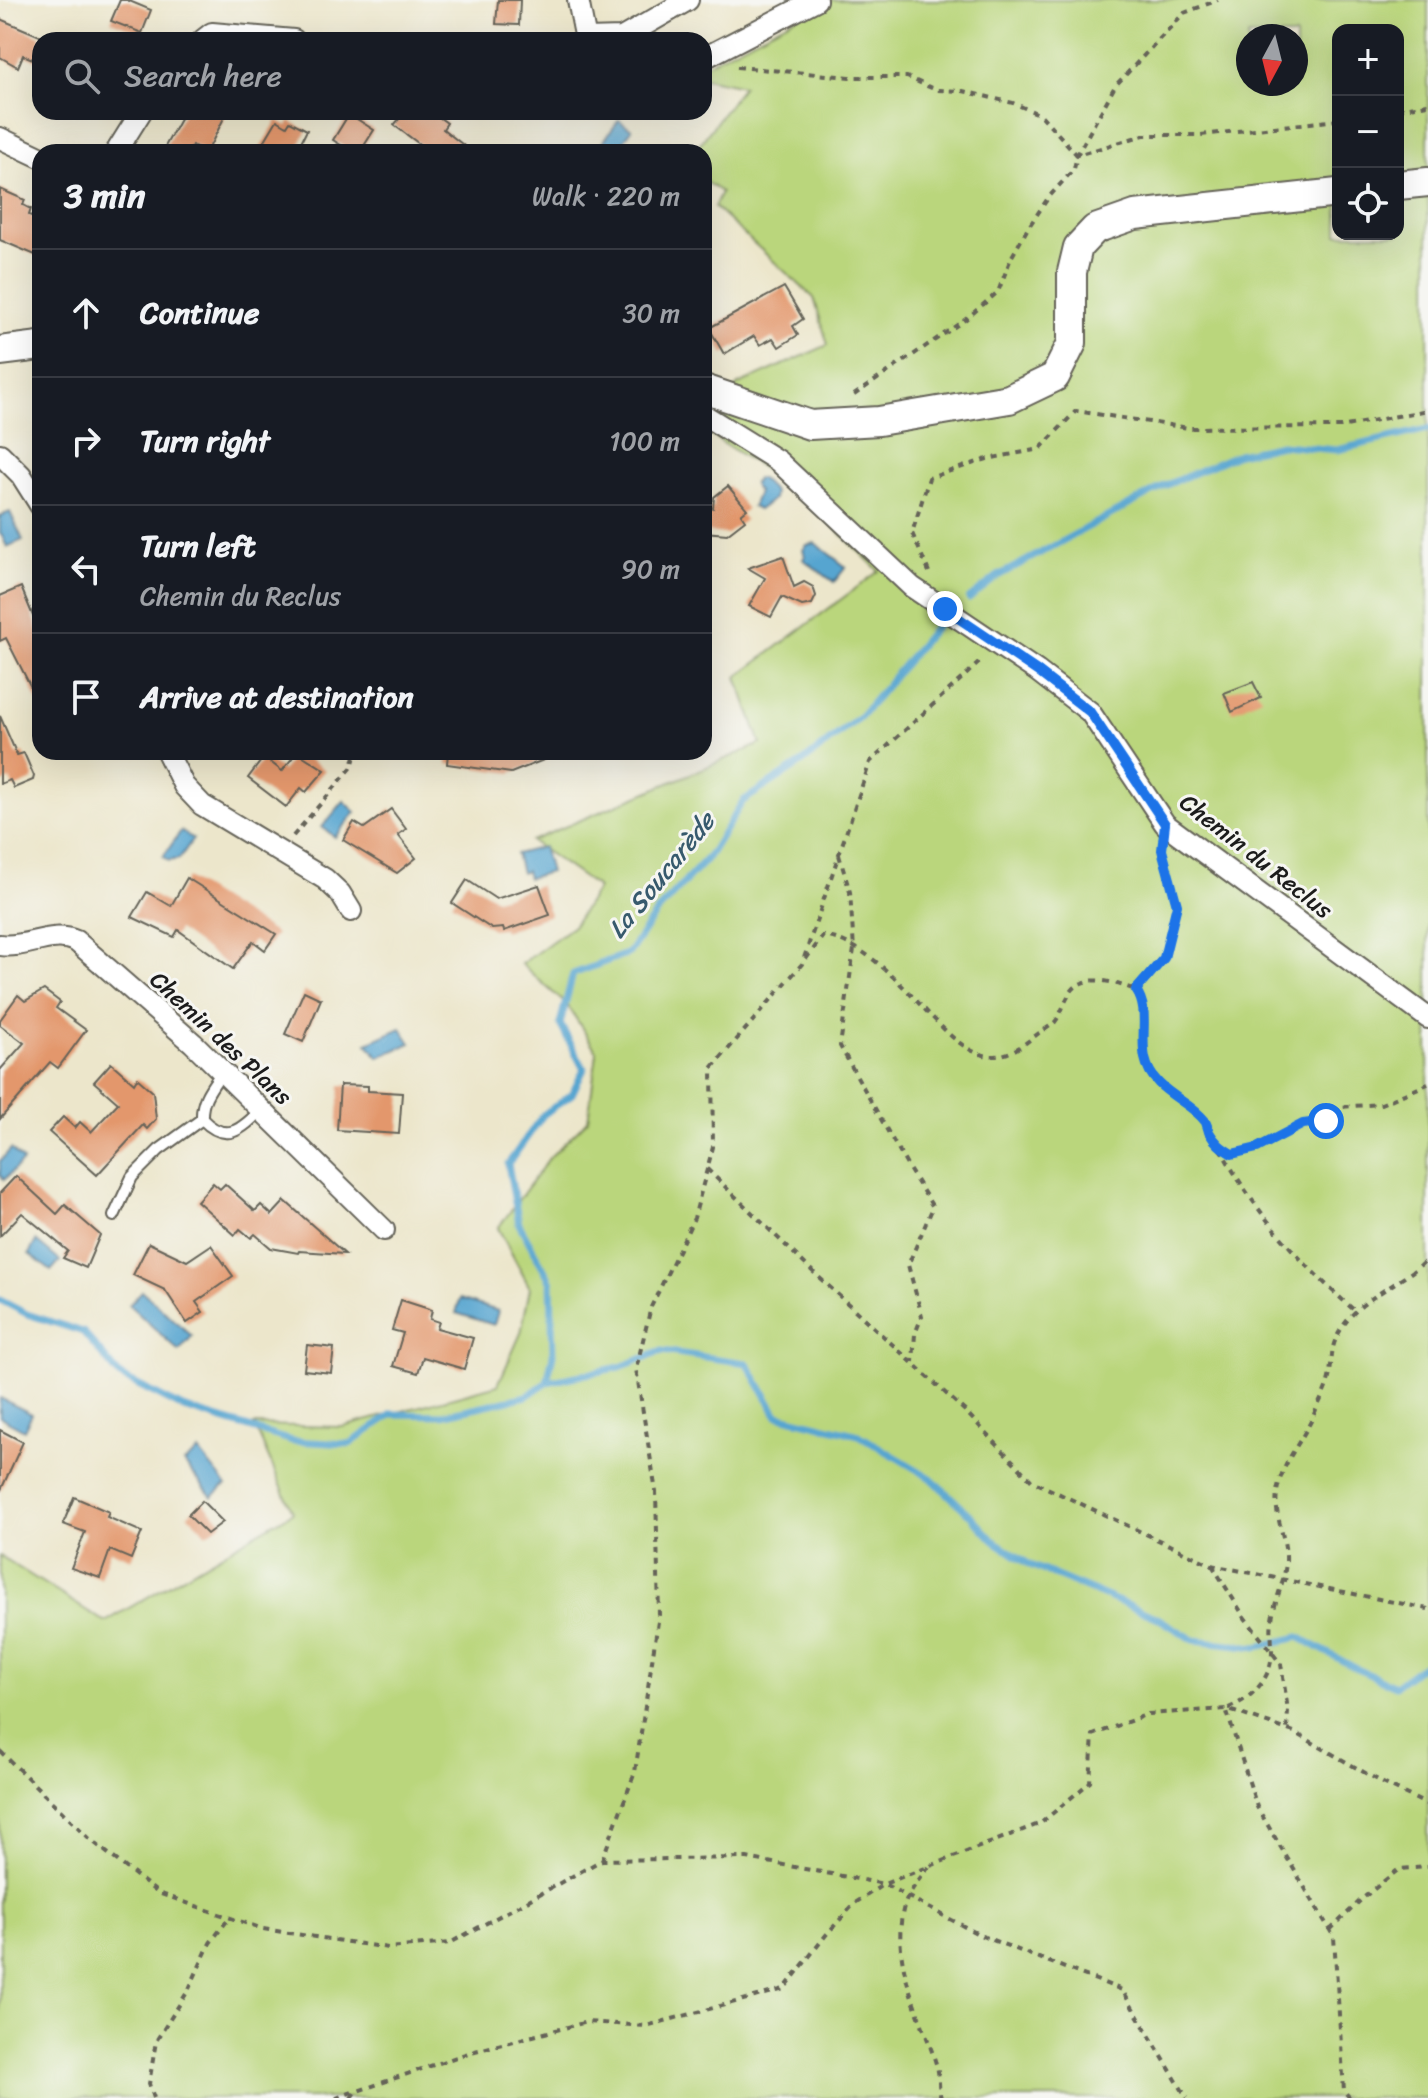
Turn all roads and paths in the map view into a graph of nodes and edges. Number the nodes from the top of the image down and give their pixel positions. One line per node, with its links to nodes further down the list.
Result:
1 (578, 0): 5 (street)
2 (688, 0): 6 (street)
3 (816, 0): 7 (street)
4 (1218, 0): 16 (path)
5 (585, 32)
6 (632, 32)
7 (712, 54)
8 (731, 67): 16 (path)
9 (1428, 104): 10 (path)
10 (1404, 108)
11 (136, 120): 14 (street)
12 (1332, 121): 16 (path)
13 (0, 138): 15 (street)
14 (121, 144)
15 (32, 153)
16 (1077, 155): 23 (path)
17 (1428, 182): 18 (street)
18 (1404, 184)
19 (1332, 194): 22 (street)
20 (32, 347): 21 (street)
21 (0, 351)
22 (712, 392)
23 (849, 398)
24 (1428, 410): 28 (path)
25 (712, 420): 28 (street, Chemin du Reclus)
26 (0, 454): 27 (street)
27 (32, 492)
28 (945, 609): 29 (street, Chemin du Reclus)
29 (999, 645): 32 (street, Chemin du Reclus); 34 (path)
30 (171, 760): 33 (street)
31 (354, 760): 33 (path)
32 (1165, 824): 39 (path); 40 (street, Chemin du Reclus)
33 (280, 852): 35 (street)
34 (838, 853): 37 (path); 38 (path)
35 (351, 911)
36 (0, 945): 41 (street, Chemin des Plans)
37 (854, 946): 38 (path); 39 (path); 51 (path)
38 (802, 964): 46 (path)
39 (1136, 990): 45 (path)
40 (1428, 1018)
41 (222, 1072): 43 (street, Chemin des Plans); 44 (lane)
42 (1428, 1084): 45 (path)
43 (261, 1110): 44 (lane); 48 (street, Chemin des Plans)
44 (202, 1119): 47 (lane)
45 (1219, 1146): 50 (path)
46 (707, 1169): 51 (path); 60 (path)
47 (114, 1216)
48 (384, 1230)
49 (1428, 1258): 50 (path)
50 (1355, 1311): 53 (path)
51 (913, 1363): 52 (path)
52 (1212, 1565): 53 (path); 55 (path)
53 (1283, 1580): 54 (path); 55 (path)
54 (1428, 1609)
55 (1272, 1653): 56 (path); 57 (path)
56 (1226, 1709): 57 (path); 61 (path); 66 (path)
57 (1287, 1730): 59 (path)
58 (0, 1751): 65 (path)
59 (1428, 1805)
60 (602, 1860): 63 (path); 65 (path)
61 (931, 1865): 63 (path); 64 (path)
62 (1428, 1867): 66 (path)
63 (884, 1884): 64 (path); 67 (path)
64 (909, 1897): 71 (path); 72 (path)
65 (230, 1917): 68 (path)
66 (1330, 1930): 73 (path)
67 (355, 2092): 69 (path); 70 (path)
68 (154, 2098)
69 (336, 2098)
70 (351, 2098)
71 (941, 2098)
72 (1187, 2098)
73 (1350, 2098)

